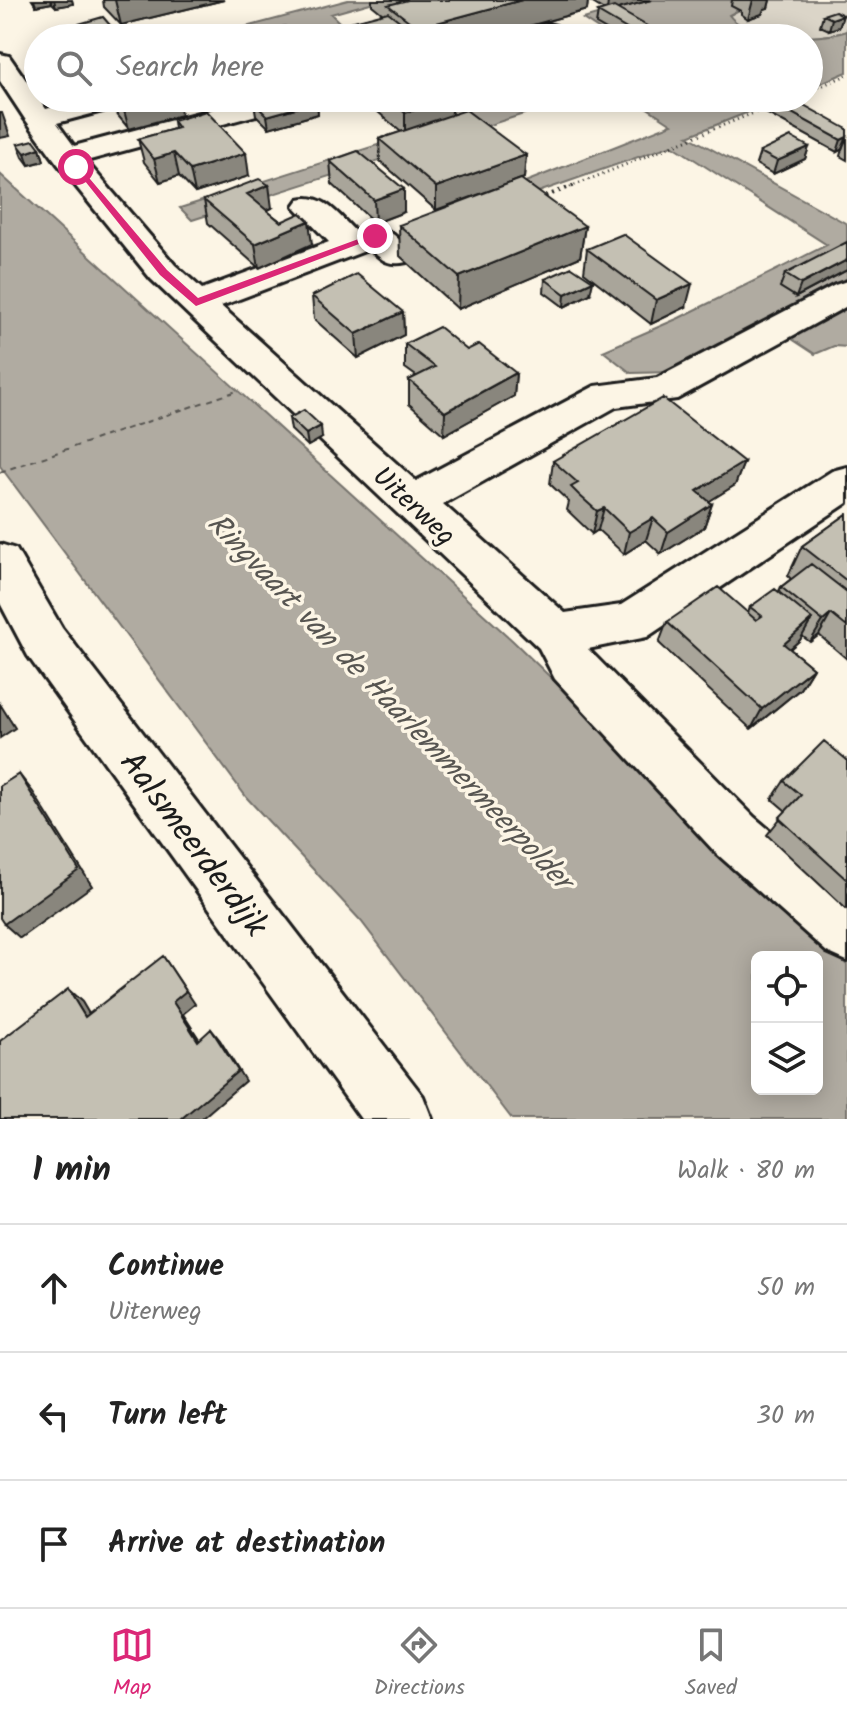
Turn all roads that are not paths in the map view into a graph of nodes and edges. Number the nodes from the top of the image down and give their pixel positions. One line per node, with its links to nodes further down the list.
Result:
1 (0, 62): 2 (street, Uiterweg)
2 (24, 97)
3 (34, 112): 6 (street, Uiterweg)
4 (66, 112): 6 (street)
5 (235, 112): 7 (street)
6 (39, 119): 7 (street, Uiterweg)
7 (67, 157): 12 (street, Uiterweg)
8 (310, 206): 9 (street)
9 (351, 245): 10 (street); 12 (street)
10 (395, 255)
11 (847, 292): 14 (street)
12 (196, 303): 14 (street, Uiterweg)
13 (847, 482): 16 (street)
14 (412, 502): 16 (street, Uiterweg)
15 (0, 561): 18 (street, Aalsmeerderdijk)
16 (556, 634): 17 (street, Uiterweg)
17 (847, 932)
18 (400, 1119)

